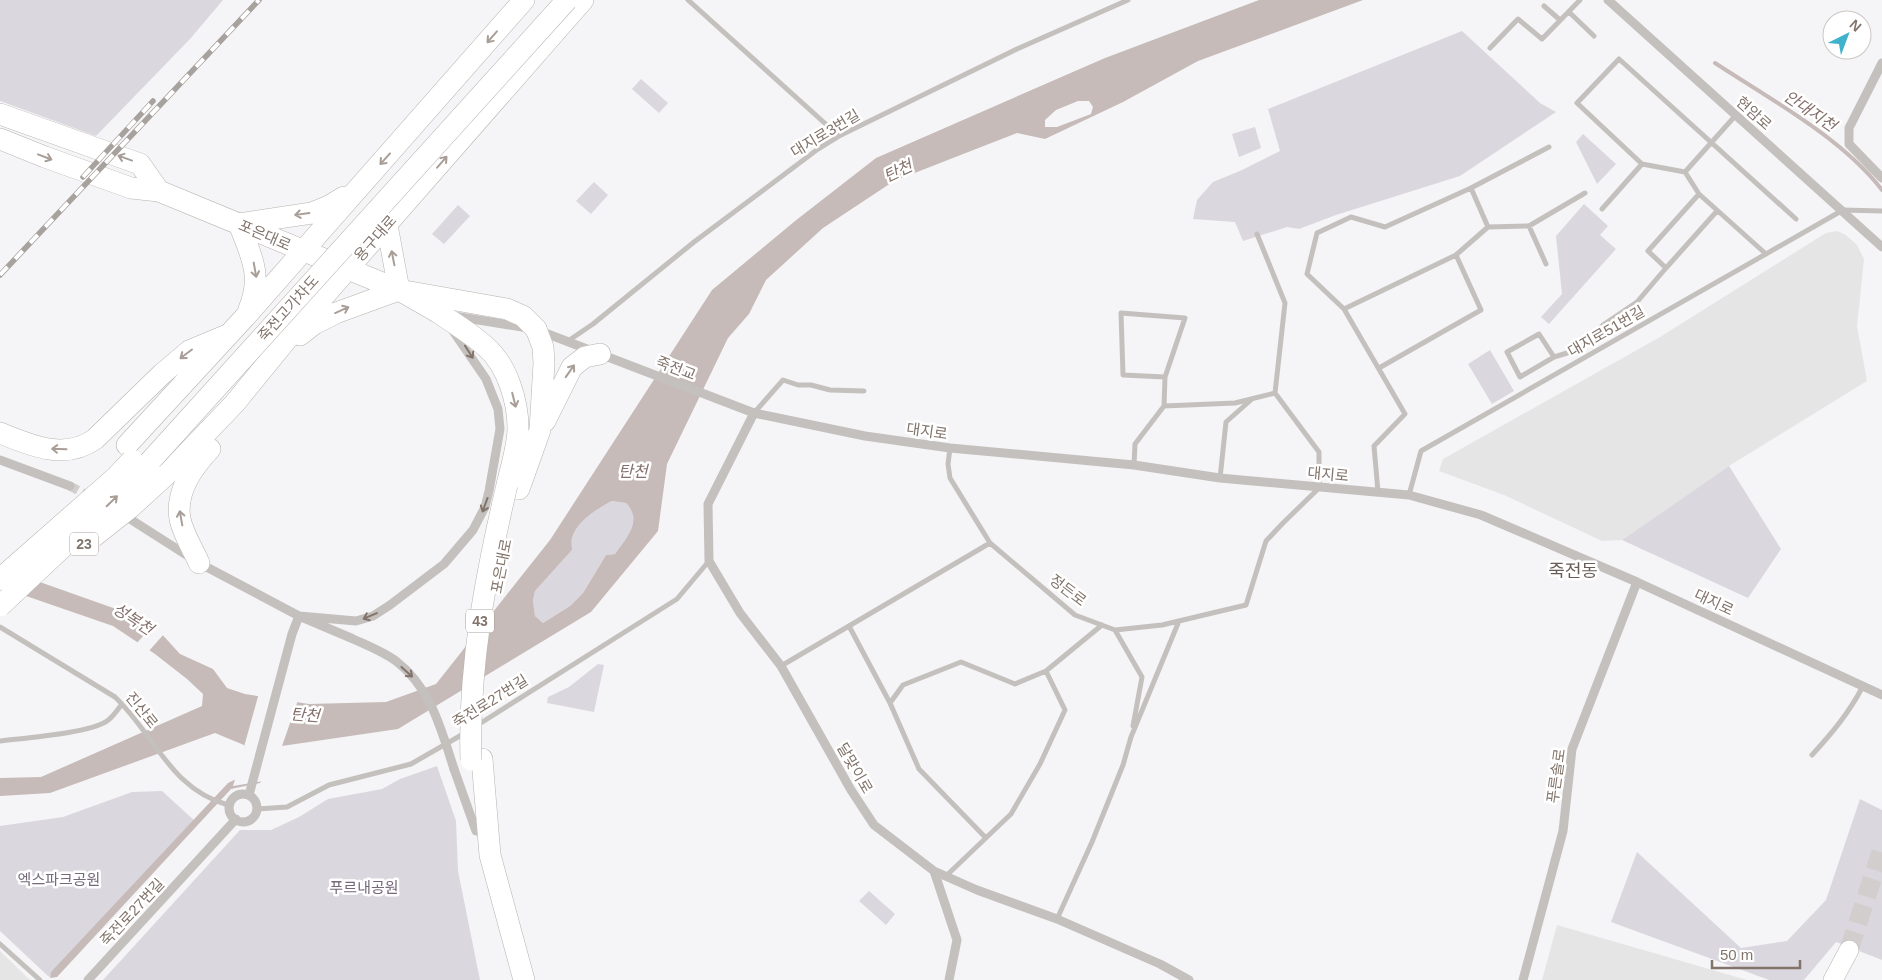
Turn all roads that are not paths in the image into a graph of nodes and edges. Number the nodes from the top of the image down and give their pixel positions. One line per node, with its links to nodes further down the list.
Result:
1 (524, 0): 24 (main road, one-way to 24)
2 (549, 0): 81 (main road, 죽전고가차도, bridge)
3 (567, 0): 83 (main road, 죽전고가차도, one-way to 3, bridge)
4 (583, 0): 35 (main road, 용구대로, one-way to 4)
5 (688, 0): 17 (street)
6 (1128, 0): 17 (street, 대지로3번길)
7 (1580, 0): 10 (street)
8 (1608, 0): 16 (street, 현암로)
9 (1544, 6): 11 (street)
10 (1569, 12): 11 (street); 12 (street)
11 (1560, 20): 13 (street)
12 (1594, 36)
13 (1490, 48)
14 (1882, 63): 23 (street)
15 (0, 114): 26 (main road, one-way to 15)
16 (1736, 115): 19 (street); 30 (street, 현암로)
17 (839, 136): 53 (street, 대지로3번길)
18 (0, 139): 26 (main road, 포은대로, one-way to 26)
19 (1712, 141): 21 (street); 22 (street); 33 (street)
20 (1548, 147): 25 (street)
21 (1642, 164): 22 (street); 29 (street)
22 (1685, 172): 28 (street)
23 (1882, 178)
24 (361, 186): 34 (main road, one-way to 34); 40 (main road)
25 (1471, 188): 37 (street); 47 (street)
26 (159, 190): 34 (main road, 포은대로)
27 (1585, 193): 36 (street)
28 (1699, 194): 31 (street); 44 (street)
29 (1602, 209)
30 (1843, 210): 32 (street); 39 (street, 현암로); 41 (street, 대지로51번길)
31 (1717, 211): 41 (street); 44 (street)
32 (1882, 211)
33 (1796, 219)
34 (239, 224): 40 (main road, 포은대로); 48 (main road, one-way to 48)
35 (387, 225): 45 (main road, 용구대로); 46 (main road, one-way to 35)
36 (1529, 226): 37 (street); 43 (street)
37 (1488, 227): 42 (street)
38 (1257, 234): 60 (street)
39 (1882, 247)
40 (304, 251): 45 (main road, 포은대로); 48 (main road, 23)
41 (1766, 254): 75 (street, 대지로51번길)
42 (1456, 255): 47 (street); 57 (street)
43 (1546, 264)
44 (1666, 268): 55 (street)
45 (348, 269): 46 (main road, 포은대로 / 43); 50 (main road, 용구대로 / 23)
46 (399, 290): 49 (main road, 포은대로 / 43); 51 (main road, 포은대로 / 43); 56 (main road, one-way to 46)
47 (1344, 309): 57 (street)
48 (251, 310): 50 (main road); 52 (main road, 23)
49 (439, 313): 51 (street); 72 (main road, 포은대로 / 43, one-way to 72); 85 (street, one-way to 85)
50 (296, 328): 56 (main road, 용구대로 / 23)
51 (536, 329): 53 (street); 65 (main road, 포은대로 / 43)
52 (230, 334): 66 (main road, one-way to 66); 80 (main road, 23)
53 (568, 341): 54 (street)
54 (602, 354): 63 (street, 죽전교); 65 (main road, one-way to 54)
55 (1554, 358): 55 (street)
56 (270, 363): 79 (main road, one-way to 56); 84 (main road, 용구대로 / 23, bridge)
57 (1379, 368): 74 (street)
58 (1165, 377): 58 (street); 62 (street)
59 (864, 391): 64 (street)
60 (1275, 393): 61 (street); 73 (street)
61 (1252, 399): 62 (street); 70 (street)
62 (1164, 406): 69 (street)
63 (738, 407): 64 (street, 대지로)
64 (754, 413): 67 (street, 대지로); 78 (street, 달맞이로)
65 (540, 430): 72 (main road, 포은대로 / 43)
66 (0, 433)
67 (950, 448): 69 (street, 대지로); 77 (street, 정든로)
68 (0, 460): 71 (street)
69 (1134, 465): 70 (street, 대지로)
70 (1220, 478): 73 (street, 대지로)
71 (70, 486)
72 (513, 487): 100 (main road, 포은대로 / 43)
73 (1319, 488): 74 (street, 대지로); 86 (street, 정든로)
74 (1378, 492): 75 (street, 대지로)
75 (1409, 495): 82 (street, 대지로)
76 (130, 520): 79 (street)
77 (990, 543): 87 (street, 정든로); 88 (street)
78 (710, 561): 91 (street, 달맞이로); 103 (street, 죽전로27번길)
79 (199, 563): 85 (street)
80 (0, 573)
81 (0, 579)
82 (1637, 582): 93 (street, 대지로); 117 (street, 푸른솔로)
83 (0, 606)
84 (0, 610)
85 (299, 616): 100 (street, one-way to 100, bridge); 101 (street)
86 (1178, 622): 90 (street, 정든로); 97 (street)
87 (1102, 625): 90 (street, 정든로); 92 (street)
88 (849, 626): 91 (street); 95 (street)
89 (0, 627): 96 (street, 진산로)
90 (1115, 630): 97 (street)
91 (781, 666): 106 (street, 달맞이로)
92 (1046, 671): 95 (street); 105 (street)
93 (1863, 686): 94 (street, 대지로); 99 (street)
94 (1882, 695)
95 (890, 703): 105 (street)
96 (122, 704): 98 (street); 102 (street, 진산로)
97 (1131, 737): 108 (street)
98 (0, 741)
99 (1812, 755)
100 (469, 763): 113 (main road, 포은대로 / 43); 114 (main road, 포은대로 / 43)
101 (249, 795): 102 (street); 103 (street)
102 (228, 805): 104 (street)
103 (257, 809): 104 (street)
104 (236, 820): 112 (street, 죽전로27번길)
105 (986, 838): 107 (street)
106 (934, 871): 107 (street, 달맞이로); 115 (street)
107 (946, 876): 108 (street, 달맞이로)
108 (1057, 919): 116 (street, 달맞이로)
109 (0, 944): 111 (street)
110 (1849, 950): 118 (main road); 119 (main road); 120 (main road)
111 (39, 979)
112 (88, 980)
113 (512, 980)
114 (524, 980)
115 (949, 980)
116 (1189, 980)
117 (1523, 980)
118 (1833, 980)
119 (1838, 980)
120 (1845, 980)

